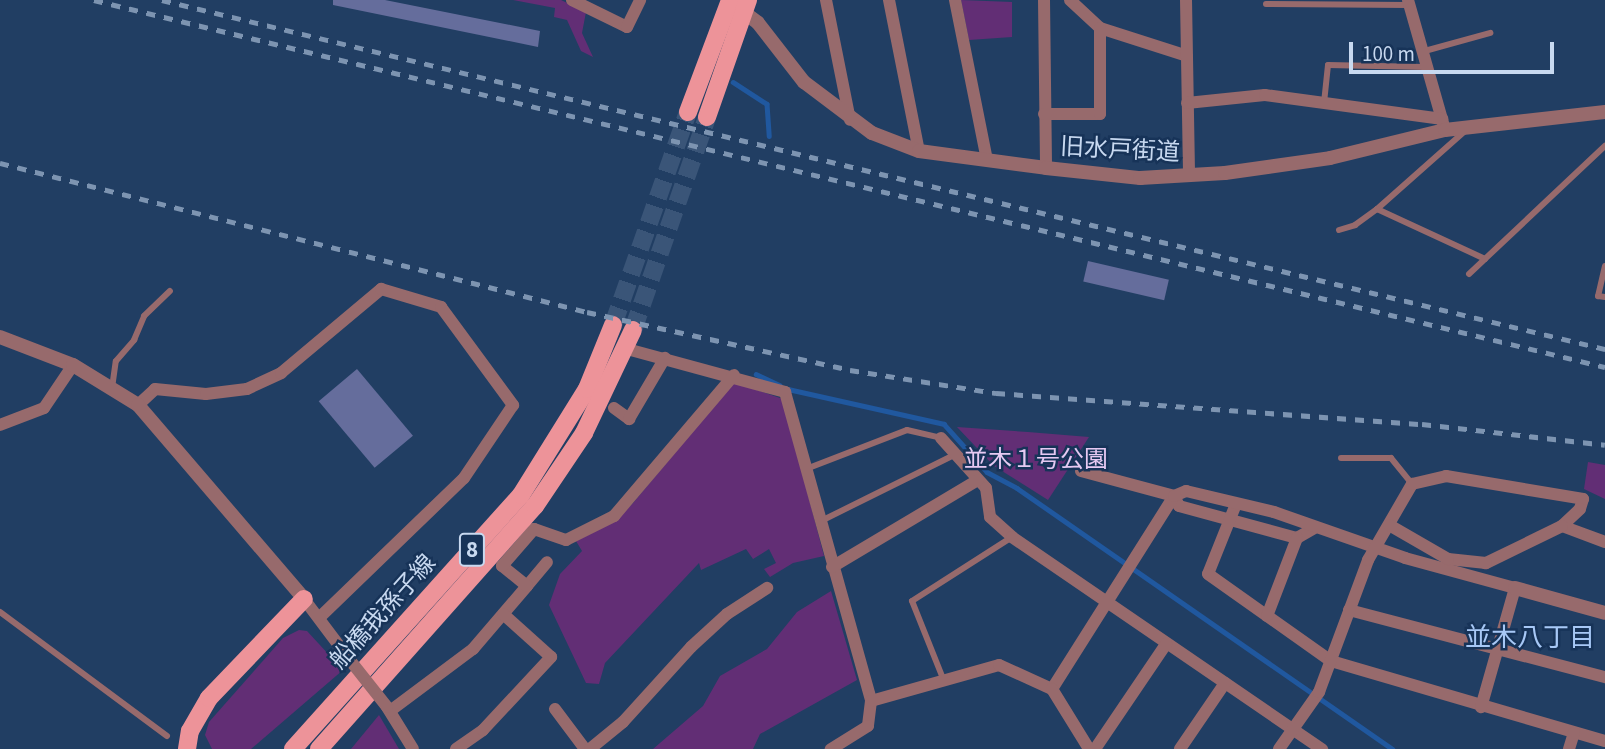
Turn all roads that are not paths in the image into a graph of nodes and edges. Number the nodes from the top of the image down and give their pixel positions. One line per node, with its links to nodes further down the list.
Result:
1 (572, 0): 2 (street)
2 (640, 0)
3 (729, 0): 12 (street, 旧水戸街道); 20 (main road)
4 (826, 0): 24 (street)
5 (889, 0): 28 (street)
6 (955, 0): 29 (street)
7 (1044, 0): 22 (street)
8 (1070, 0): 13 (street)
9 (1186, 0): 16 (street)
10 (1408, 2): 11 (lane); 15 (street)
11 (1266, 4)
12 (746, 6): 23 (main road); 24 (street, 旧水戸街道)
13 (1100, 28): 16 (street); 22 (street)
14 (1490, 33): 15 (lane)
15 (1421, 52): 17 (street)
16 (1188, 56): 18 (street)
17 (1425, 67): 19 (lane); 25 (street)
18 (1187, 103): 19 (street); 31 (street)
19 (1324, 105): 25 (street)
20 (688, 112)
21 (1605, 112): 26 (street, 旧水戸街道)
22 (1044, 114): 30 (street)
23 (707, 117)
24 (850, 121): 28 (street, 旧水戸街道)
25 (1444, 125): 26 (street, 旧水戸街道); 31 (street, 旧水戸街道)
26 (1469, 127): 32 (lane)
27 (1605, 146): 34 (lane)
28 (919, 151): 29 (street, 旧水戸街道)
29 (987, 160): 30 (street, 旧水戸街道)
30 (1046, 168): 31 (street, 旧水戸街道)
31 (1189, 176)
32 (1377, 209): 33 (lane); 34 (lane)
33 (1339, 230)
34 (1485, 259): 36 (lane)
35 (1605, 266): 38 (lane)
36 (1469, 274)
37 (170, 291): 46 (lane)
38 (1605, 297)
39 (613, 325): 89 (main road, 船橋我孫子線 / 8)
40 (633, 330): 42 (main road, 船橋我孫子線 / 8)
41 (0, 337): 44 (street)
42 (627, 349): 43 (street); 68 (main road, 船橋我孫子線 / 8)
43 (665, 358): 45 (street); 48 (street)
44 (73, 365): 46 (street); 49 (street)
45 (734, 375): 53 (street); 68 (street)
46 (112, 388): 47 (street)
47 (138, 405): 74 (street); 81 (street)
48 (614, 408)
49 (0, 425)
50 (941, 438): 51 (street); 53 (lane)
51 (954, 455): 55 (street); 59 (lane)
52 (1341, 458): 56 (lane)
53 (806, 469): 59 (street)
54 (1081, 471): 57 (street)
55 (978, 480): 64 (street); 70 (street)
56 (1412, 484): 61 (street); 62 (street)
57 (1174, 496): 58 (street); 60 (street); 75 (street)
58 (1236, 504): 60 (street); 63 (street)
59 (821, 522): 70 (street)
60 (1231, 522): 65 (street); 80 (street)
61 (1389, 525): 62 (street); 67 (street)
62 (1562, 526): 66 (street)
63 (1314, 528): 65 (street); 67 (street)
64 (1012, 537): 75 (street); 86 (lane)
65 (1297, 538): 80 (street)
66 (1605, 542)
67 (1375, 548): 73 (street); 76 (street)
68 (496, 562): 71 (street); 91 (main road, 船橋我孫子線 / 8)
69 (547, 562): 71 (street)
70 (832, 567): 90 (street)
71 (527, 586): 79 (street)
72 (767, 588): 108 (street)
73 (1515, 588): 78 (street); 83 (street)
74 (304, 599): 81 (street); 95 (main road)
75 (1106, 604): 82 (street); 88 (street)
76 (1349, 610): 83 (street); 84 (street)
77 (0, 612): 98 (lane)
78 (1605, 613)
79 (503, 614): 93 (street); 107 (street)
80 (1267, 616): 84 (street)
81 (320, 617): 93 (street, bridge)
82 (1166, 644): 87 (street); 111 (street)
83 (1498, 651): 85 (street); 92 (street)
84 (1331, 661): 92 (street); 96 (street)
85 (1605, 677)
86 (944, 682): 88 (street); 90 (street)
87 (1225, 683): 96 (street); 112 (street)
88 (1052, 689): 110 (street)
89 (339, 698): 102 (main road); 103 (main road, 船橋我孫子線 / 8)
90 (871, 701): 109 (street)
91 (361, 702): 104 (main road, 船橋我孫子線 / 8); 105 (main road)
92 (1481, 707): 97 (street)
93 (388, 709): 106 (street)
94 (555, 709): 108 (street)
95 (201, 711): 100 (main road); 101 (main road)
96 (1294, 728): 113 (street); 114 (street)
97 (1574, 733): 99 (street); 115 (street)
98 (167, 736)
99 (1605, 741)
100 (187, 749)
101 (199, 749)
102 (281, 749)
103 (293, 749)
104 (318, 749)
105 (331, 749)
106 (413, 749)
107 (456, 749)
108 (587, 749)
109 (831, 749)
110 (1089, 749)
111 (1095, 749)
112 (1180, 749)
113 (1279, 749)
114 (1322, 749)
115 (1569, 749)

